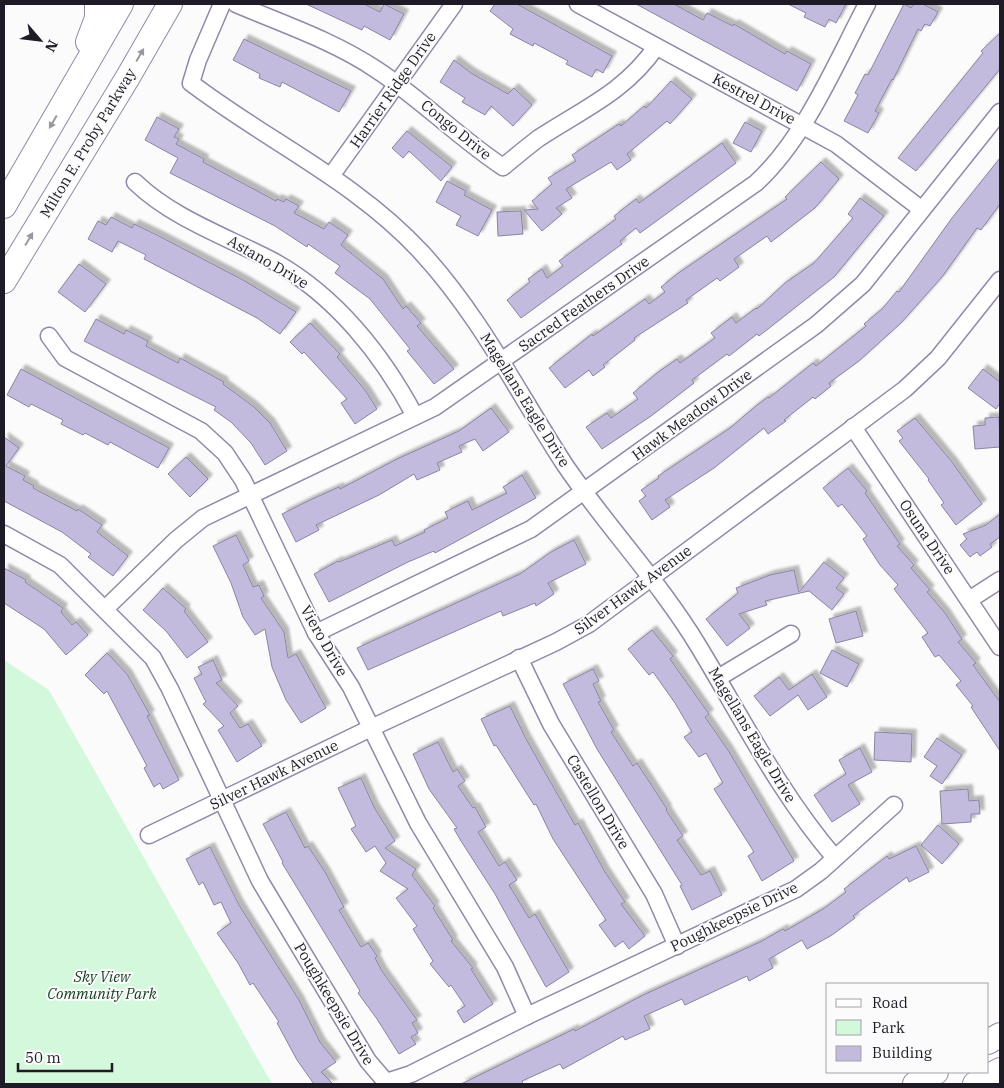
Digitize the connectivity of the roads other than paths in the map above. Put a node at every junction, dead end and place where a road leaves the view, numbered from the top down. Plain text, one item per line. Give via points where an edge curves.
1 (97, 4) edge
2 (121, 4) edge
3 (170, 4) edge
4 (222, 4) edge
5 (236, 4) edge
6 (454, 4) edge
7 (578, 4) edge
8 (867, 4) edge
9 (656, 47) junction
10 (397, 84) junction
11 (73, 88) junction
12 (1000, 112) edge
13 (802, 125) junction
14 (332, 176) junction
15 (135, 182) dead end
16 (4, 206) edge
17 (922, 209) junction
18 (1000, 280) edge
19 (4, 281) edge
20 (49, 336) dead end
21 (502, 362) junction
22 (415, 416) junction
23 (853, 428) junction
24 (584, 493) junction
25 (250, 494) junction
26 (4, 534) edge
27 (650, 578) junction
28 (1000, 580) edge
29 (969, 600) junction
30 (105, 609) junction
31 (316, 634) junction
32 (791, 634) dead end
33 (1000, 647) edge
34 (520, 658) junction
35 (718, 678) junction
36 (371, 728) junction
37 (221, 800) junction
38 (894, 806) dead end
39 (149, 836) dead end
40 (834, 858) junction
41 (676, 946) junction
42 (527, 1016) junction
43 (1000, 1035) edge
44 (989, 1041) edge
45 (1000, 1070) edge
46 (934, 1073) edge
47 (914, 1084) edge
48 (975, 1084) edge

1 - 11 highway via 98,18 92,34 73,67
2 - 11 highway
19 -> 3 highway, Milton E. Proby Parkway
4 - 14 street, Magellans Eagle Drive via 191,84
5 - 10 street, Congo Drive via 343,50
6 - 10 street, Harrier Ridge Drive
7 - 9 street, Kestrel Drive
8 - 13 street, Sacred Feathers Drive
9 - 10 street, Congo Drive via 640,70 619,88 538,140 503,167
9 - 13 street, Kestrel Drive
10 - 14 street, Harrier Ridge Drive
11 -> 16 highway
12 - 17 street, Hawk Meadow Drive
13 - 17 street, Kestrel Drive via 836,144
13 - 21 street, Sacred Feathers Drive via 776,164 756,183
14 - 21 street, Magellans Eagle Drive via 391,221 422,252 456,292
15 - 22 street, Astano Drive via 153,199 273,262 316,290 377,355
17 - 24 street, Hawk Meadow Drive via 863,284 834,311
18 - 23 street, Silver Hawk Avenue via 938,358 905,389
20 - 25 street, Viero Drive via 65,358 214,442 235,467
21 - 22 street, Sacred Feathers Drive via 457,393
21 - 24 street, Magellans Eagle Drive
22 - 25 street, Sacred Feathers Drive
23 - 27 street, Silver Hawk Avenue
23 - 29 street, Osuna Drive
24 - 27 street, Magellans Eagle Drive
24 - 31 street, Hawk Meadow Drive via 507,543
25 - 30 street, Sacred Feathers Drive via 192,526
25 - 31 street, Viero Drive
26 - 30 street, Poughkeepsie Drive via 60,565
27 - 34 street, Silver Hawk Avenue via 574,634
27 - 35 street, Magellans Eagle Drive
28 - 29 street
29 - 33 street, Osuna Drive
30 - 37 street, Poughkeepsie Drive via 160,669
31 - 36 street, Viero Drive via 351,687
32 - 35 street
34 - 36 street, Silver Hawk Avenue
34 - 41 street, Castellon Drive via 551,724 654,894
35 - 40 street, Magellans Eagle Drive via 803,821
36 - 37 street, Silver Hawk Avenue
36 - 42 street, Viero Drive via 418,823 505,967
37 - 39 street, Silver Hawk Avenue
37 - 42 street, Poughkeepsie Drive via 260,881 368,1062 386,1082 411,1074
38 - 40 street, Poughkeepsie Drive
40 - 41 street, Poughkeepsie Drive via 796,889
41 - 42 street, Poughkeepsie Drive
43 - 44 highway
45 - 48 highway
46 - 47 highway

